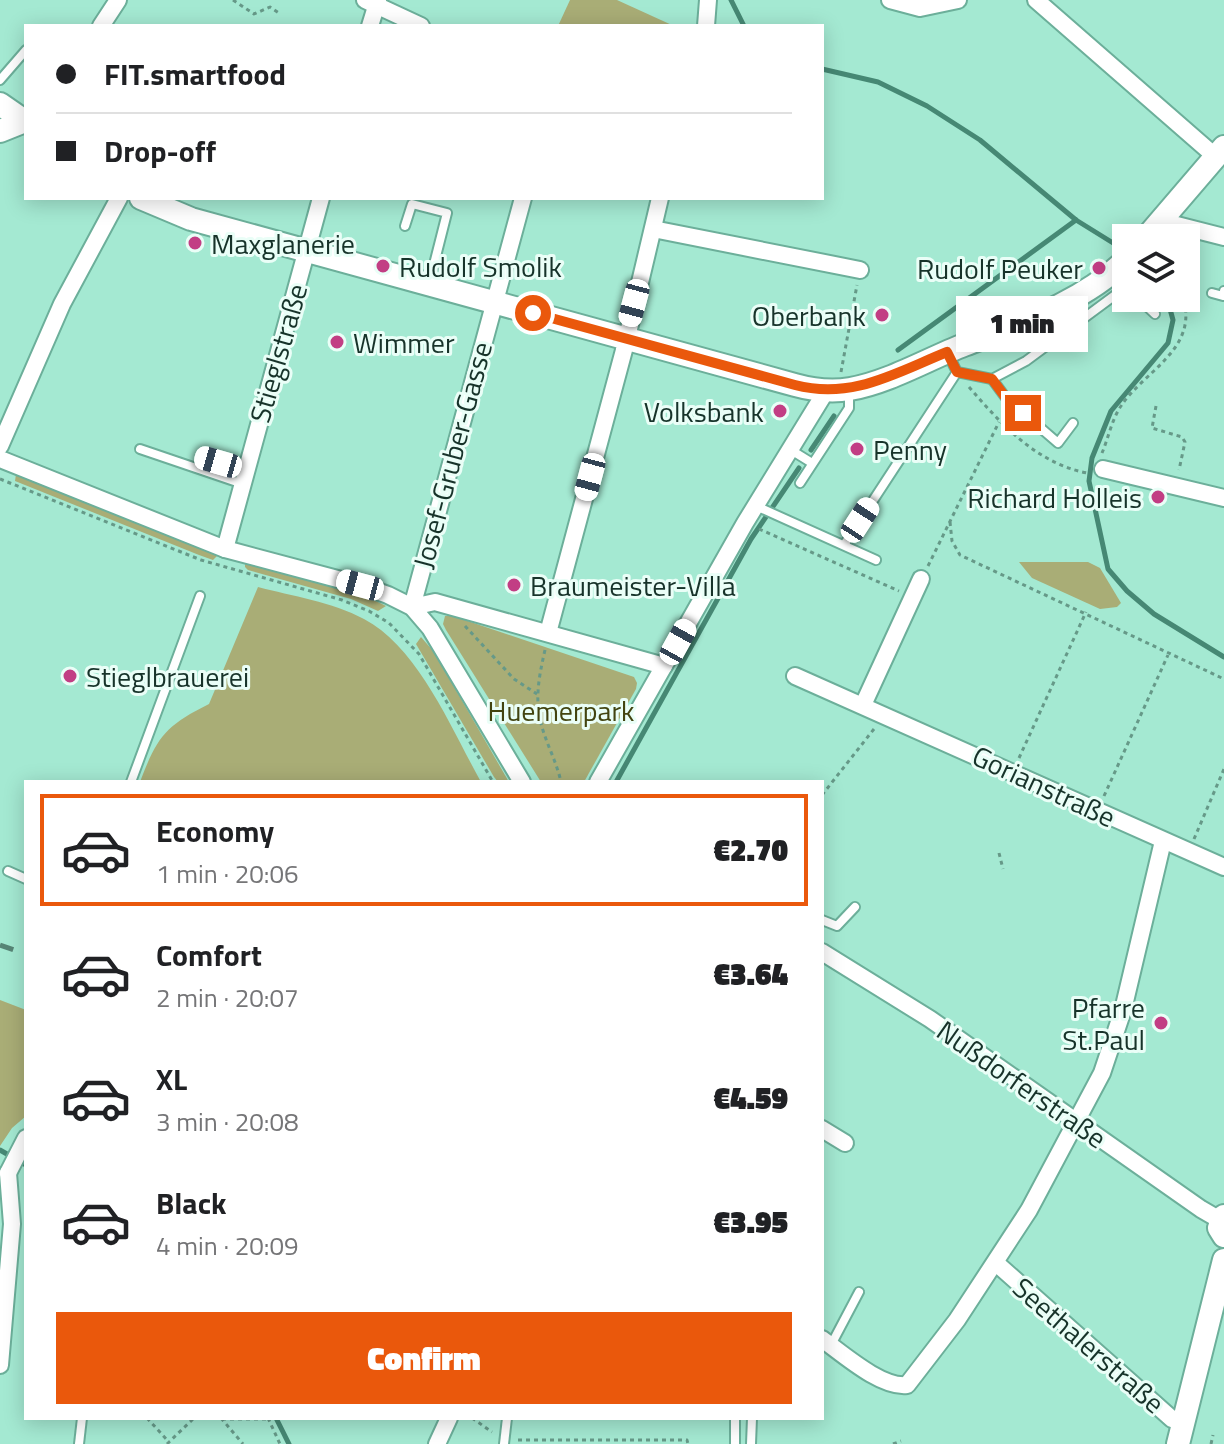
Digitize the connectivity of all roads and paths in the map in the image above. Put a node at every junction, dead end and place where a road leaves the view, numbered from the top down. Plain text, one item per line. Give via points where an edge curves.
1 (118, 0) edge
2 (233, 0) edge
3 (708, 0) edge
4 (890, 0) edge
5 (958, 0) edge
6 (1036, 0) edge
7 (373, 2) edge
8 (279, 13) dead end
9 (102, 24) edge
10 (370, 24) edge
11 (417, 24) edge
12 (706, 24) edge
13 (24, 52) edge
14 (0, 80) edge
15 (0, 104) edge
16 (24, 120) edge
17 (24, 122) edge
18 (0, 131) edge
19 (1220, 152) edge
20 (118, 200) edge
21 (148, 200) edge
22 (320, 200) edge
23 (522, 200) edge
24 (660, 200) edge
25 (1161, 221) junction
26 (1158, 224) edge
27 (405, 226) dead end
28 (653, 229) junction
29 (1224, 237) edge
30 (307, 251) junction
31 (860, 270) joint
32 (1112, 270) edge
33 (429, 285) junction
34 (1224, 291) edge
35 (1212, 293) dead end
36 (1112, 297) edge
37 (493, 302) junction
38 (1187, 312) edge
39 (626, 339) junction
40 (952, 362) junction
41 (992, 379) junction
42 (839, 386) junction
43 (1156, 406) dead end
44 (999, 422) junction
45 (1073, 423) dead end
46 (0, 446) edge
47 (140, 449) dead end
48 (791, 450) junction
49 (201, 457) dead end
50 (0, 459) edge
51 (812, 463) junction
52 (1103, 469) joint
53 (1082, 472) dead end
54 (245, 477) junction
55 (1177, 477) dead end
56 (0, 479) edge
57 (800, 483) dead end
58 (1224, 498) edge
59 (765, 510) junction
60 (950, 522) junction
61 (761, 530) dead end
62 (844, 545) junction
63 (225, 549) junction
64 (876, 560) dead end
65 (921, 579) joint
66 (200, 596) dead end
67 (913, 597) junction
68 (412, 607) junction
69 (387, 609) dead end
70 (1086, 612) junction
71 (382, 618) junction
72 (464, 625) dead end
73 (547, 640) junction
74 (1168, 655) junction
75 (664, 666) junction
76 (795, 676) dead end
77 (1224, 679) edge
78 (537, 694) junction
79 (863, 705) junction
80 (886, 715) junction
81 (1224, 769) edge
82 (1013, 772) junction
83 (132, 780) edge
84 (492, 780) edge
85 (521, 780) edge
86 (560, 780) edge
87 (599, 780) edge
88 (824, 792) edge
89 (1098, 810) junction
90 (1163, 841) junction
91 (1188, 851) junction
92 (999, 853) dead end
93 (1224, 867) edge
94 (1003, 869) dead end
95 (8, 871) dead end
96 (24, 878) edge
97 (855, 907) dead end
98 (824, 921) edge
99 (824, 953) edge
100 (1078, 1123) junction
101 (824, 1130) edge
102 (24, 1142) edge
103 (845, 1143) dead end
104 (6, 1169) edge
105 (1223, 1224) edge
106 (1224, 1260) edge
107 (996, 1263) junction
108 (859, 1292) dead end
109 (1220, 1292) edge
110 (826, 1342) edge
111 (0, 1365) edge
112 (82, 1420) edge
113 (149, 1420) edge
114 (192, 1420) edge
115 (224, 1420) edge
116 (268, 1420) edge
117 (448, 1420) edge
118 (475, 1420) edge
119 (507, 1420) edge
120 (735, 1420) edge
121 (752, 1420) edge
122 (1181, 1434) edge
123 (1213, 1435) dead end
124 (901, 1441) dead end
125 (504, 1442) edge
126 (168, 1443) edge
127 (735, 1443) edge
128 (751, 1443) edge
129 (79, 1444) edge
130 (243, 1444) edge
131 (280, 1444) edge
132 (437, 1444) edge
133 (688, 1444) edge
134 (893, 1444) edge
135 (1211, 1444) edge

1 - 9 street
2 - 8 path via 254,14 270,7
3 - 12 street
4 - 5 street via 920,8
6 - 19 street
7 - 10 street
7 - 11 street
13 - 14 lane
15 - 16 street
17 - 18 street
19 - 25 street
20 - 46 street via 62,304
21 - 30 street
22 - 30 street, Stieglstraße
23 - 37 street, Josef-Gruber-Gasse
24 - 28 street
25 - 26 street
25 - 29 street
27 - 33 lane via 412,204 447,213
28 - 31 street
28 - 39 street
30 - 33 street
30 - 54 street, Stieglstraße
31 - 42 path
32 - 40 street via 1067,301
33 - 37 street
34 - 35 lane via 1223,296
36 - 41 lane via 1026,361
37 - 39 street
37 - 68 street, Josef-Gruber-Gasse
38 - 52 path via 1176,348 1120,407 1101,455
39 - 42 street via 795,385
39 - 73 street
40 - 41 lane
40 - 42 street
40 - 44 path
40 - 62 lane
41 - 45 lane via 1058,443
42 - 48 street
42 - 51 lane via 849,408
43 - 55 path via 1152,428 1185,442
44 - 53 path via 1036,451
44 - 60 path
47 - 54 lane
48 - 51 lane
48 - 59 street
49 - 54 lane
50 - 63 street
51 - 57 lane
52 - 58 street
54 - 63 street, Stieglstraße
56 - 71 path via 201,560 342,600
59 - 62 lane
59 - 75 street
60 - 65 path
60 - 70 path via 960,555
61 - 67 path
62 - 64 lane
63 - 68 street via 360,585
65 - 67 street
66 - 83 lane
67 - 79 street
68 - 73 street via 435,602
68 - 85 street via 430,628
69 - 71 path
70 - 74 path
70 - 82 path
71 - 84 path via 419,654
72 - 78 path via 514,679
73 - 75 street
73 - 78 path
74 - 77 path
74 - 89 path
75 - 87 street
76 - 79 street, Gorianstraße
78 - 86 path via 541,725
79 - 80 street, Gorianstraße
80 - 82 street, Gorianstraße
80 - 88 path
81 - 91 path
82 - 89 street, Gorianstraße
89 - 90 street, Gorianstraße
90 - 91 street, Gorianstraße
90 - 100 street via 1123,1010
91 - 93 street, Gorianstraße
92 - 94 path
95 - 96 lane
97 - 98 lane via 837,926
99 - 100 street, Nußdorferstraße via 930,1019
100 - 105 street, Nußdorferstraße via 1146,1176
100 - 107 street
101 - 103 street
102 - 104 street
104 - 111 street via 12,1224
106 - 109 street
107 - 110 street via 907,1385 884,1382
107 - 122 street, Seethalerstraße via 1172,1419
108 - 110 lane
109 - 122 street
112 - 129 lane
113 - 126 path
114 - 126 path
115 - 130 path
116 - 131 path
117 - 132 street
118 - 125 path
119 - 125 lane
120 - 127 lane
121 - 128 lane
123 - 135 path
124 - 134 path
125 - 133 path
127 - 128 lane

